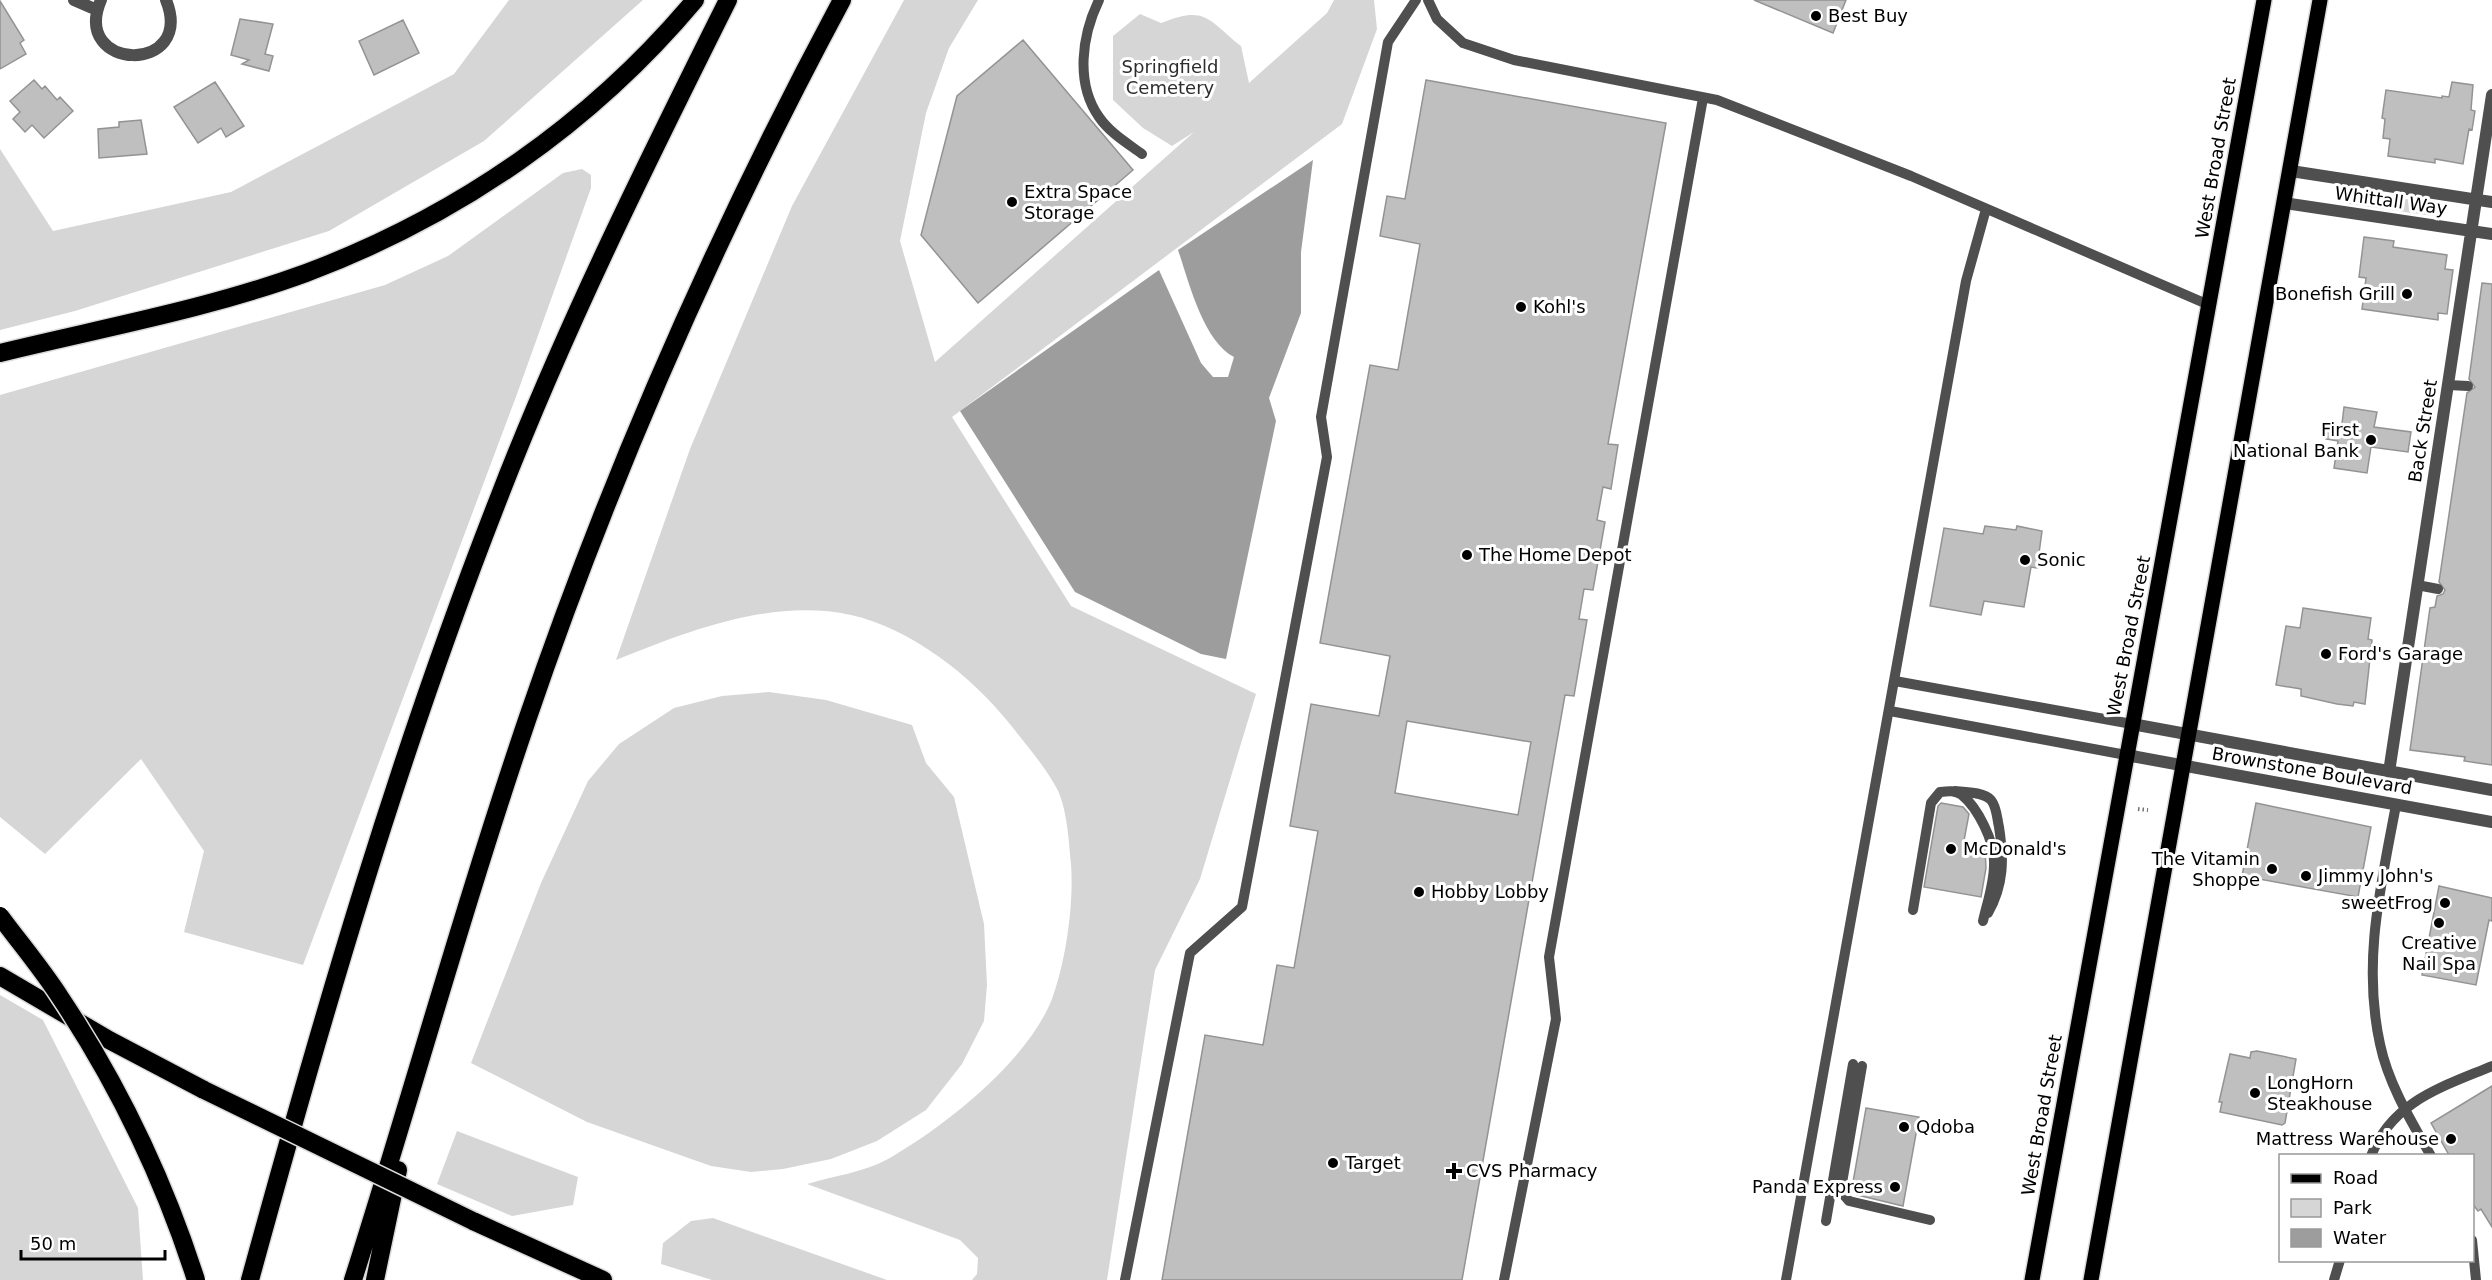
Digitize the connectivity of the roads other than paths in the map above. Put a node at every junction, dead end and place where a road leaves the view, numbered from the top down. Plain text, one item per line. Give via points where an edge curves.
1 (74, 0) edge
2 (166, 0) edge
3 (694, 0) edge
4 (728, 0) edge
5 (842, 0) edge
6 (1099, 0) edge
7 (1416, 0) edge
8 (1428, 0) edge
9 (2264, 0) edge
10 (2320, 0) edge
11 (99, 5) edge
12 (2492, 95) edge
13 (1703, 98) junction
14 (1142, 154) dead end
15 (2290, 171) junction
16 (2476, 200) junction
17 (2492, 202) edge
18 (2284, 203) junction
19 (1986, 209) junction
20 (2471, 231) junction
21 (2492, 234) edge
22 (2210, 305) junction
23 (0, 353) edge
24 (2448, 385) junction
25 (2468, 386) dead end
26 (2417, 585) junction
27 (2438, 589) dead end
28 (1895, 681) junction
29 (1890, 711) junction
30 (2132, 724) junction
31 (2189, 734) junction
32 (2126, 755) junction
33 (2183, 766) junction
34 (2389, 772) junction
35 (1951, 790) junction
36 (2492, 790) edge
37 (2396, 805) junction
38 (2492, 822) edge
39 (1913, 910) dead end
40 (0, 916) edge
41 (0, 976) edge
42 (421, 1061) junction
43 (2492, 1066) edge
44 (2404, 1108) junction
45 (2371, 1154) edge
46 (2430, 1154) edge
47 (1930, 1220) dead end
48 (1826, 1221) dead end
49 (2474, 1250) edge
50 (2339, 1262) edge
51 (196, 1280) edge
52 (249, 1280) edge
53 (353, 1280) edge
54 (375, 1280) edge
55 (603, 1280) edge
56 (1125, 1280) edge
57 (1504, 1280) edge
58 (1786, 1280) edge
59 (2032, 1280) edge
60 (2091, 1280) edge
61 (2334, 1280) edge
62 (2476, 1280) edge

1 - 11 street
2 - 11 street via 172,23 168,36 161,46 139,57 115,52 106,44 99,34
3 - 23 highway via 614,84 548,142 480,189 426,219 364,250 249,291
4 - 52 highway via 607,245 498,499 441,653 350,924
5 - 42 highway via 739,199 680,326 618,476 517,751
6 - 14 lane via 1083,46 1089,96 1099,117
7 - 56 lane via 1388,42 1321,417 1327,457 1242,907 1190,953
8 - 13 lane via 1437,19 1463,43 1514,60
9 - 22 main road, West Broad Street
10 - 15 main road
12 - 16 street, Back Street
13 - 19 lane via 1807,134
13 - 57 lane via 1550,957 1556,1019
15 - 16 street, Whittall Way
15 - 18 main road
16 - 17 street, Whittall Way
16 - 20 street, Back Street
18 - 20 street, Whittall Way
18 - 31 main road
19 - 22 lane
19 - 28 lane via 1966,281
20 - 21 street, Whittall Way
20 - 24 street, Back Street
22 - 30 main road, West Broad Street
24 - 25 lane
24 - 26 street, Back Street
26 - 27 lane
26 - 34 street, Back Street
28 - 29 lane
28 - 30 lane
29 - 32 lane
29 - 58 lane
30 - 31 street, Brownstone Boulevard
30 - 32 main road, West Broad Street
31 - 33 main road
31 - 34 street, Brownstone Boulevard
32 - 33 street, Brownstone Boulevard
32 - 59 main road, West Broad Street
33 - 37 street, Brownstone Boulevard
33 - 60 main road
34 - 36 street, Brownstone Boulevard
35 - 35 lane via 1962,795 1975,812 1987,832 1995,861 1983,921 2002,879 2004,856 1996,811 1991,800 1982,795
35 - 39 lane via 1940,792 1931,803
37 - 38 street, Brownstone Boulevard
37 - 44 lane via 2372,935 2372,957 2380,1046
40 - 51 highway, bridge via 60,995 103,1065 149,1155
41 - 55 highway, bridge via 108,1040 204,1090
42 - 53 highway
42 - 54 highway
43 - 44 lane
44 - 45 lane via 2390,1120
44 - 46 lane
47 - 48 lane via 1849,1201 1843,1194 1857,1065
49 - 62 lane
50 - 61 lane

